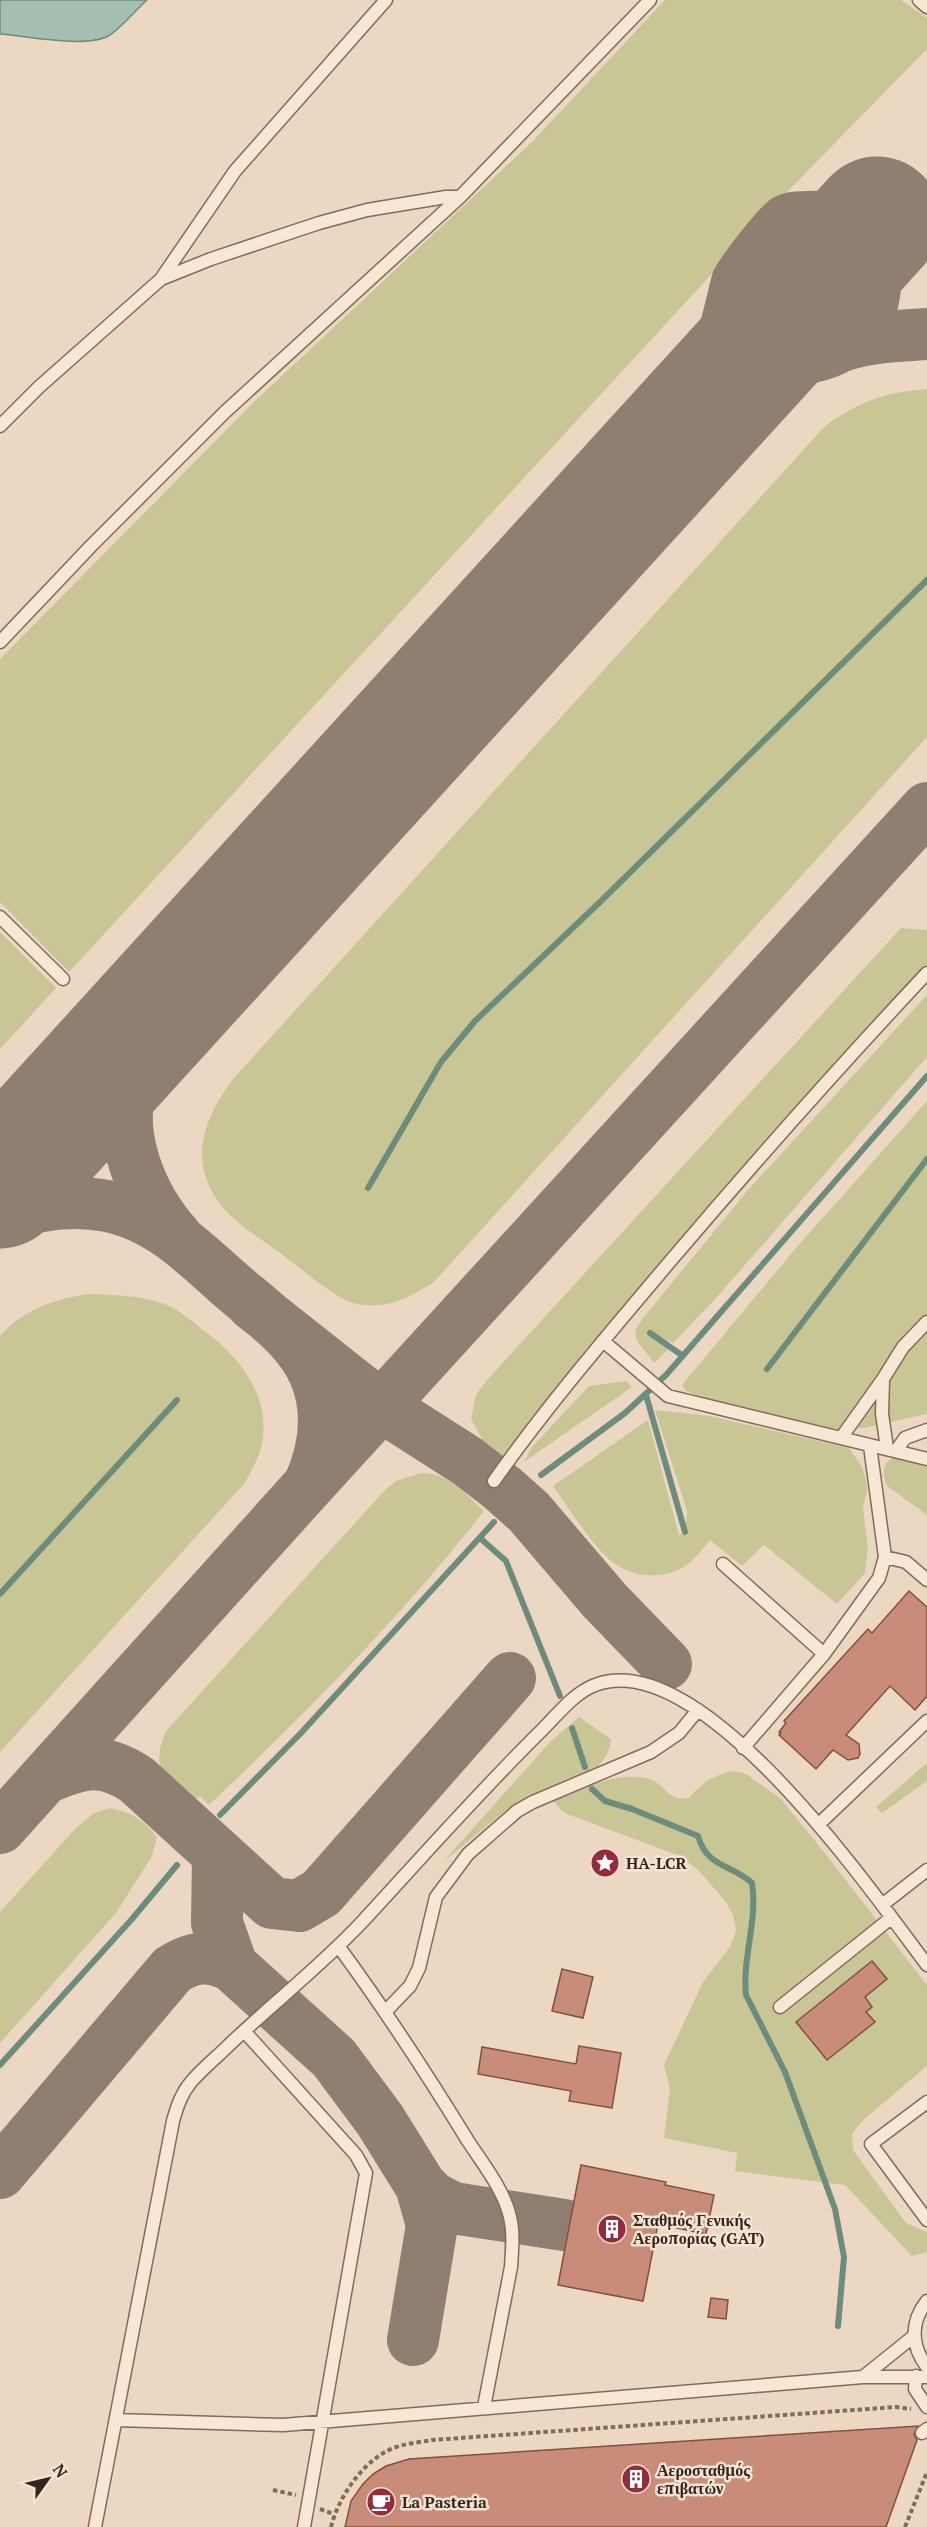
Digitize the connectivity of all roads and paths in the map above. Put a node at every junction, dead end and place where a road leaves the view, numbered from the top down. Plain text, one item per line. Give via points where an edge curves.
1 (386, 0) edge
2 (650, 0) edge
3 (918, 0) edge
4 (927, 7) edge
5 (460, 197) junction
6 (162, 279) junction
7 (0, 426) edge
8 (0, 642) edge
9 (0, 917) edge
10 (927, 973) edge
11 (63, 979) dead end
12 (927, 1322) edge
13 (603, 1341) junction
14 (883, 1379) junction
15 (927, 1430) edge
16 (841, 1438) junction
17 (870, 1446) junction
18 (892, 1450) junction
19 (927, 1459) edge
20 (494, 1481) dead end
21 (885, 1557) junction
22 (723, 1564) dead end
23 (927, 1580) edge
24 (824, 1654) junction
25 (698, 1710) junction
26 (927, 1721) edge
27 (743, 1748) junction
28 (819, 1824) junction
29 (927, 1870) edge
30 (882, 1905) junction
31 (891, 1918) junction
32 (339, 1947) junction
33 (927, 1965) edge
34 (780, 2007) dead end
35 (386, 2011) junction
36 (244, 2031) junction
37 (927, 2102) edge
38 (927, 2220) edge
39 (927, 2301) edge
40 (914, 2336) junction
41 (927, 2367) edge
42 (863, 2377) junction
43 (921, 2377) edge
44 (484, 2407) junction
45 (922, 2409) edge
46 (116, 2420) junction
47 (323, 2421) junction
48 (927, 2472) edge
49 (95, 2527) edge
50 (304, 2527) edge
51 (331, 2527) edge
52 (905, 2527) edge

1 - 6 lane via 235,171
2 - 5 lane
3 - 4 lane
5 - 6 lane via 416,201 328,220
5 - 8 lane via 225,412
6 - 7 lane
9 - 11 lane
10 - 13 lane via 771,1144
12 - 14 lane via 903,1347
13 - 16 lane via 668,1396
13 - 20 lane
14 - 16 lane
14 - 18 lane via 882,1414
15 - 18 lane via 905,1438
16 - 17 lane
17 - 18 lane
17 - 21 lane
18 - 19 lane
21 - 23 lane via 906,1562
21 - 24 lane via 879,1578
22 - 24 lane
24 - 27 lane
25 - 27 lane
25 - 32 lane via 672,1693 639,1681 615,1680 595,1684 582,1692 522,1750
25 - 35 lane via 679,1733 651,1752 533,1802 468,1854 436,1897 419,1968 410,1986
26 - 28 lane
27 - 28 lane
28 - 30 lane
29 - 30 lane
30 - 31 lane
31 - 33 lane
31 - 34 lane
32 - 35 lane
32 - 36 lane
35 - 44 lane via 495,2184 510,2217 511,2267
36 - 46 lane via 191,2081 177,2106
36 - 47 lane via 356,2155 366,2173
37 - 38 lane via 871,2144
39 - 40 lane via 917,2316
40 - 41 lane
40 - 42 lane
42 - 43 lane
42 - 44 lane
43 - 45 lane via 915,2389
44 - 47 lane
45 - 51 path via 896,2407 432,2440 398,2446 383,2454 353,2483 340,2501
46 - 47 lane via 283,2425
46 - 49 lane
47 - 50 lane
48 - 52 path

